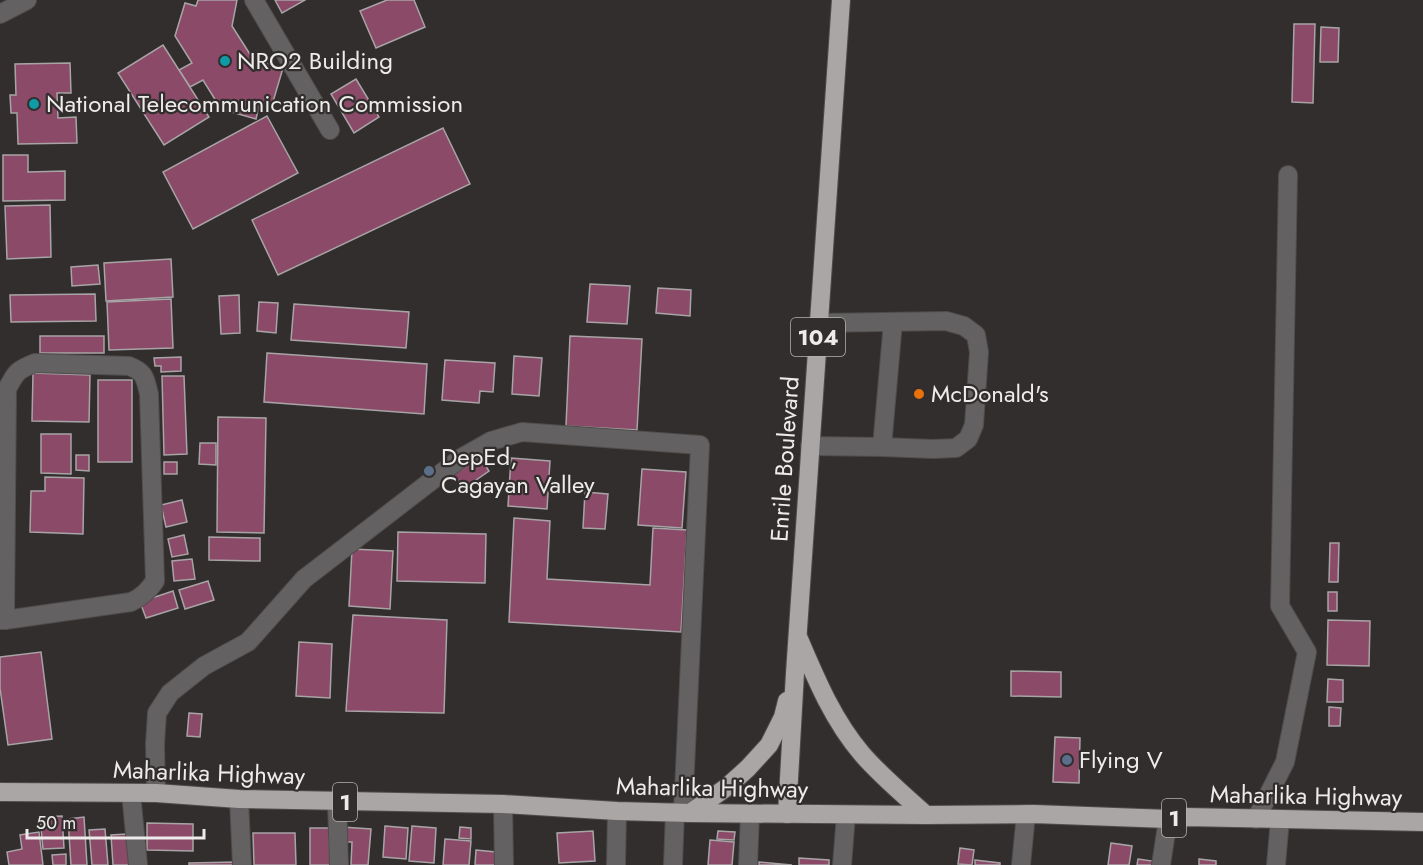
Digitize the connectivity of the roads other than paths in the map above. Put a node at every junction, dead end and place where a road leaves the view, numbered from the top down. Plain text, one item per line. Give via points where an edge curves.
1 (27, 0) edge
2 (254, 0) edge
3 (841, 0) edge
4 (0, 14) edge
5 (330, 130) dead end
6 (1288, 175) dead end
7 (893, 322) junction
8 (819, 323) junction
9 (810, 446) junction
10 (882, 447) junction
11 (3, 620) edge
12 (797, 636) junction
13 (795, 673) junction
14 (0, 792) edge
15 (131, 793) junction
16 (156, 793) junction
17 (239, 799) junction
18 (336, 802) junction
19 (502, 804) junction
20 (617, 811) junction
21 (683, 813) junction
22 (750, 813) junction
23 (787, 814) junction
24 (1026, 814) junction
25 (846, 815) junction
26 (926, 815) junction
27 (1168, 819) junction
28 (1256, 819) junction
29 (1280, 819) junction
30 (1423, 822) edge
31 (138, 865) edge
32 (242, 865) edge
33 (339, 865) edge
34 (504, 865) edge
35 (616, 865) edge
36 (673, 865) edge
37 (748, 865) edge
38 (842, 865) edge
39 (1021, 865) edge
40 (1161, 865) edge
41 (1276, 865) edge

1 - 4 street
2 - 5 street
3 - 8 highway, Enrile Boulevard / 104
6 - 28 street via 1280,606 1307,652 1285,762
7 - 8 street
7 - 10 street
7 - 10 street via 946,321 964,326 976,335 979,352 974,424 968,439 956,448
8 - 9 highway, Enrile Boulevard / 104
9 - 10 street
9 - 12 highway, Enrile Boulevard / 104
11 - 11 street via 7,389 15,374 35,363 129,366 140,370 149,394 155,581 131,602
12 - 13 highway, Enrile Boulevard / 104
12 - 26 highway via 826,701 860,752
13 - 21 highway via 783,717 769,745 741,775
13 - 23 highway, Enrile Boulevard / 104
14 - 15 highway, Maharlika Highway / 1
15 - 16 highway, Maharlika Highway / 1
15 - 31 street
16 - 17 highway, Maharlika Highway / 1
16 - 21 street via 158,713 170,693 204,666 248,642 304,579 461,458 491,441 522,432 700,445
17 - 18 highway, Maharlika Highway / 1
17 - 32 street
18 - 19 highway, Maharlika Highway / 1
18 - 33 street
19 - 20 highway, Maharlika Highway / 1
19 - 34 street
20 - 21 highway, Maharlika Highway / 1
20 - 35 street
21 - 22 highway, Maharlika Highway / 1
21 - 36 street
22 - 23 highway, Maharlika Highway / 1
22 - 37 street
23 - 25 highway, Maharlika Highway / 1
24 - 26 highway, Maharlika Highway / 1
24 - 27 highway, Maharlika Highway / 1
24 - 39 street
25 - 26 highway, Maharlika Highway / 1
25 - 38 street
27 - 28 highway, Maharlika Highway / 1
27 - 40 street
28 - 29 highway, Maharlika Highway / 1
29 - 30 highway, Maharlika Highway / 1
29 - 41 street

